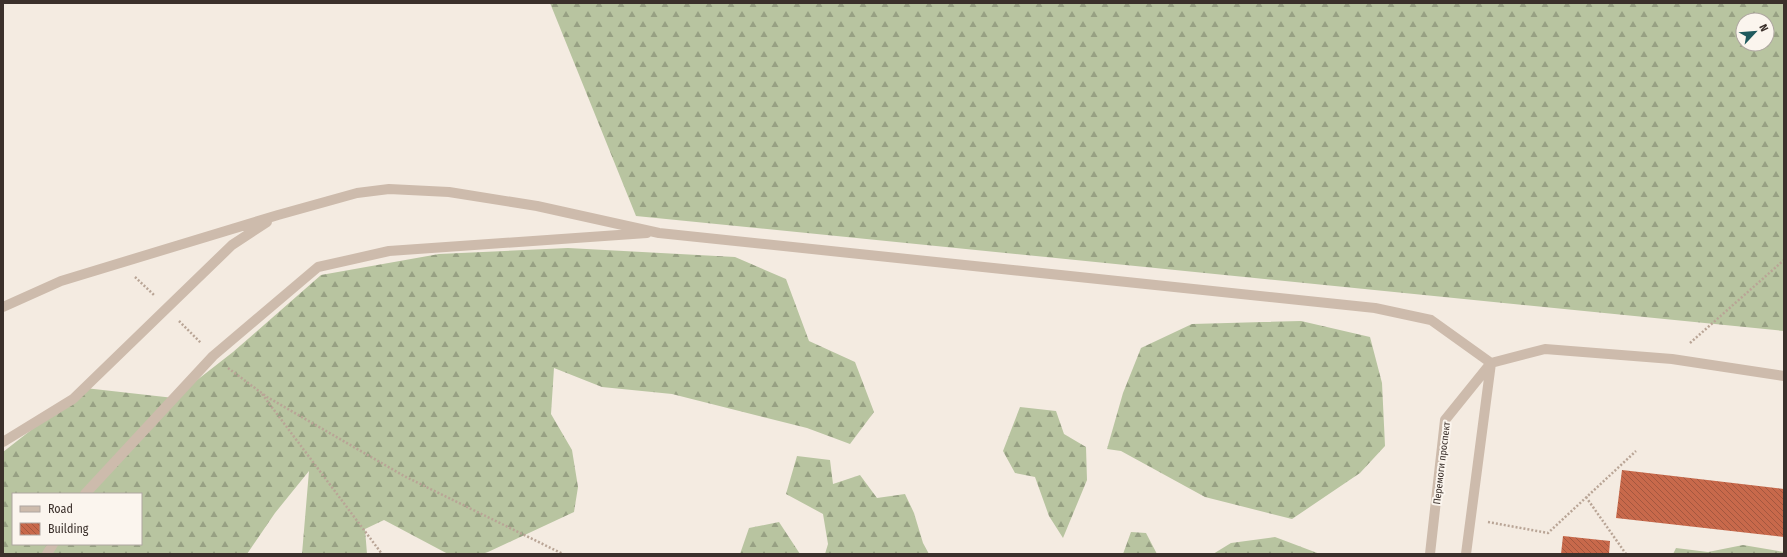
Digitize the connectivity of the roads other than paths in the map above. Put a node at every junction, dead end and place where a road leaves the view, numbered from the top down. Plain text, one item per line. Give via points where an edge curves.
1 (278, 215) junction
2 (659, 232) junction
3 (3, 307) edge
4 (1491, 363) junction
5 (1784, 376) edge
6 (3, 442) edge
7 (86, 493) edge
8 (52, 545) edge
9 (48, 554) edge
10 (1430, 554) edge
11 (1466, 554) edge

1 - 2 street via 357,193 389,189 449,192 537,206
1 - 3 street via 61,281
1 - 6 street via 232,245 73,399
2 - 4 street via 1375,308 1431,320
2 - 7 street via 389,252 318,267 213,356
4 - 5 street via 1544,349 1672,359
4 - 10 street, Перемоги проспект via 1445,420
4 - 11 street
8 - 9 street

